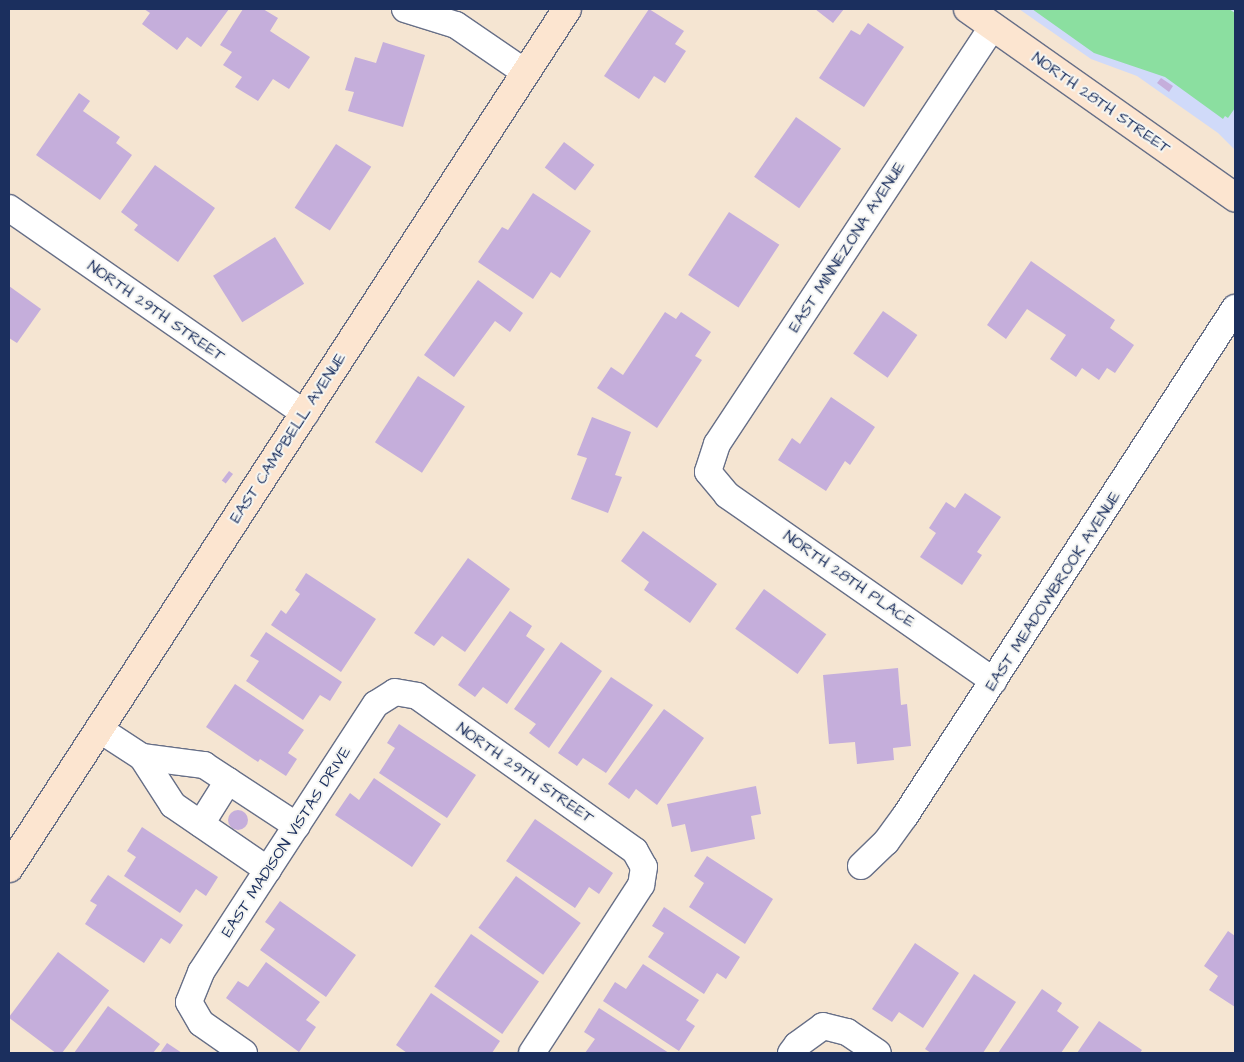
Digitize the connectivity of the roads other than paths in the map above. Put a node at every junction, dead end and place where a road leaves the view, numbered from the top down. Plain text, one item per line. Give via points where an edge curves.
1 (405, 9) edge
2 (567, 9) edge
3 (968, 9) edge
4 (993, 26) junction
5 (526, 73) junction
6 (1235, 197) edge
7 (9, 208) edge
8 (1235, 308) edge
9 (305, 414) junction
10 (708, 472) joint
11 (994, 681) junction
12 (395, 692) joint
13 (99, 729) junction
14 (142, 757) junction
15 (228, 781) junction
16 (201, 824) junction
17 (297, 826) junction
18 (862, 866) dead end
19 (9, 868) edge
20 (268, 870) junction
21 (244, 1053) edge
22 (532, 1053) edge
23 (792, 1053) edge
24 (878, 1053) edge

1 - 5 street via 456,25
2 - 5 street, EAST CAMPBELL AVENUE
3 - 4 street, NORTH 28TH STREET
4 - 6 street, NORTH 28TH STREET
4 - 10 street, EAST MINNEZONA AVENUE via 717,444
5 - 9 street, EAST CAMPBELL AVENUE
7 - 9 street, NORTH 29TH STREET
8 - 11 street, EAST MEADOWBROOK AVENUE
9 - 13 street, EAST CAMPBELL AVENUE
10 - 11 street, NORTH 28TH PLACE via 727,494
11 - 18 street, EAST MEADOWBROOK AVENUE via 886,842
12 - 17 street, EAST MADISON VISTAS DRIVE via 376,704
12 - 22 street, NORTH 29TH STREET via 417,696 635,851 644,867 641,884
13 - 14 street
13 - 19 street, EAST CAMPBELL AVENUE
14 - 15 street via 204,765
14 - 16 street via 173,805
15 - 16 street
15 - 17 street
16 - 20 street
17 - 20 street, EAST MADISON VISTAS DRIVE
20 - 21 street, EAST MADISON VISTAS DRIVE via 201,972 189,1002 201,1023
23 - 24 street via 797,1045 823,1026 847,1032

